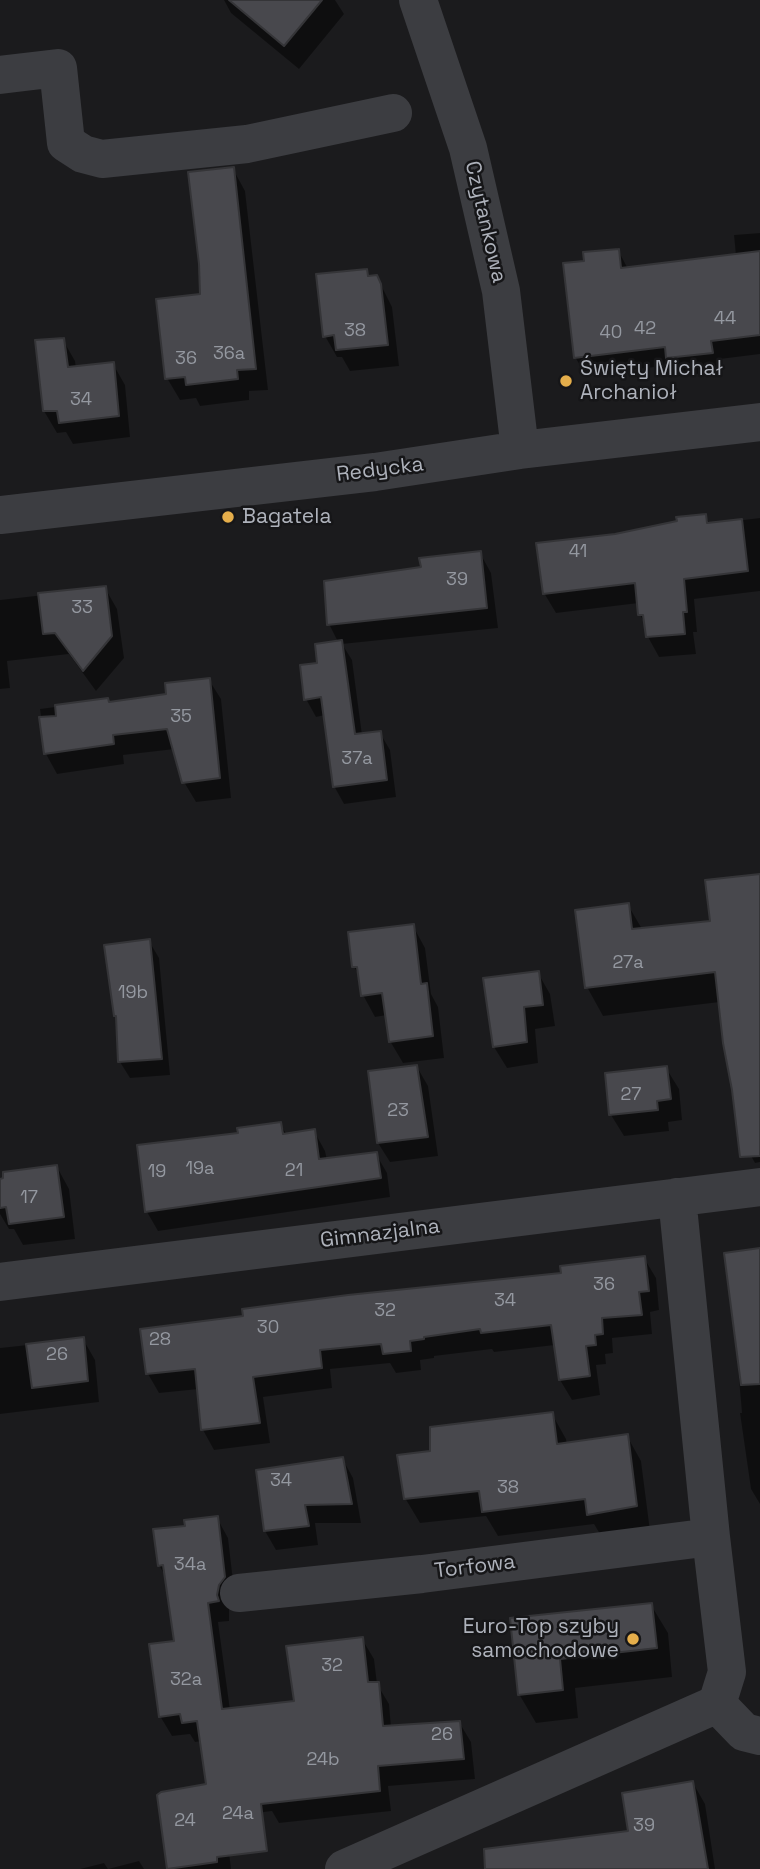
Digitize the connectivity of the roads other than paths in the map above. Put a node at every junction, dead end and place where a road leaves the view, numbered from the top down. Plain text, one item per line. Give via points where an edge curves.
1 (427, 2) edge
2 (0, 75) edge
3 (393, 113) dead end
4 (760, 422) edge
5 (520, 450) junction
6 (0, 516) edge
7 (760, 1187) edge
8 (677, 1197) junction
9 (0, 1282) edge
10 (711, 1536) junction
11 (239, 1593) dead end
12 (718, 1704) junction
13 (760, 1736) edge
14 (344, 1869) edge

1 - 5 street, Czytankowa via 468,148 501,291
2 - 3 street via 58,68 66,143 102,159 247,144
4 - 5 street, Redycka
5 - 6 street, Redycka via 375,472
7 - 8 street, Gimnazjalna
8 - 9 street, Gimnazjalna
8 - 10 street
10 - 11 street, Torfowa
10 - 12 street via 727,1672
12 - 13 street via 744,1732
12 - 14 street

